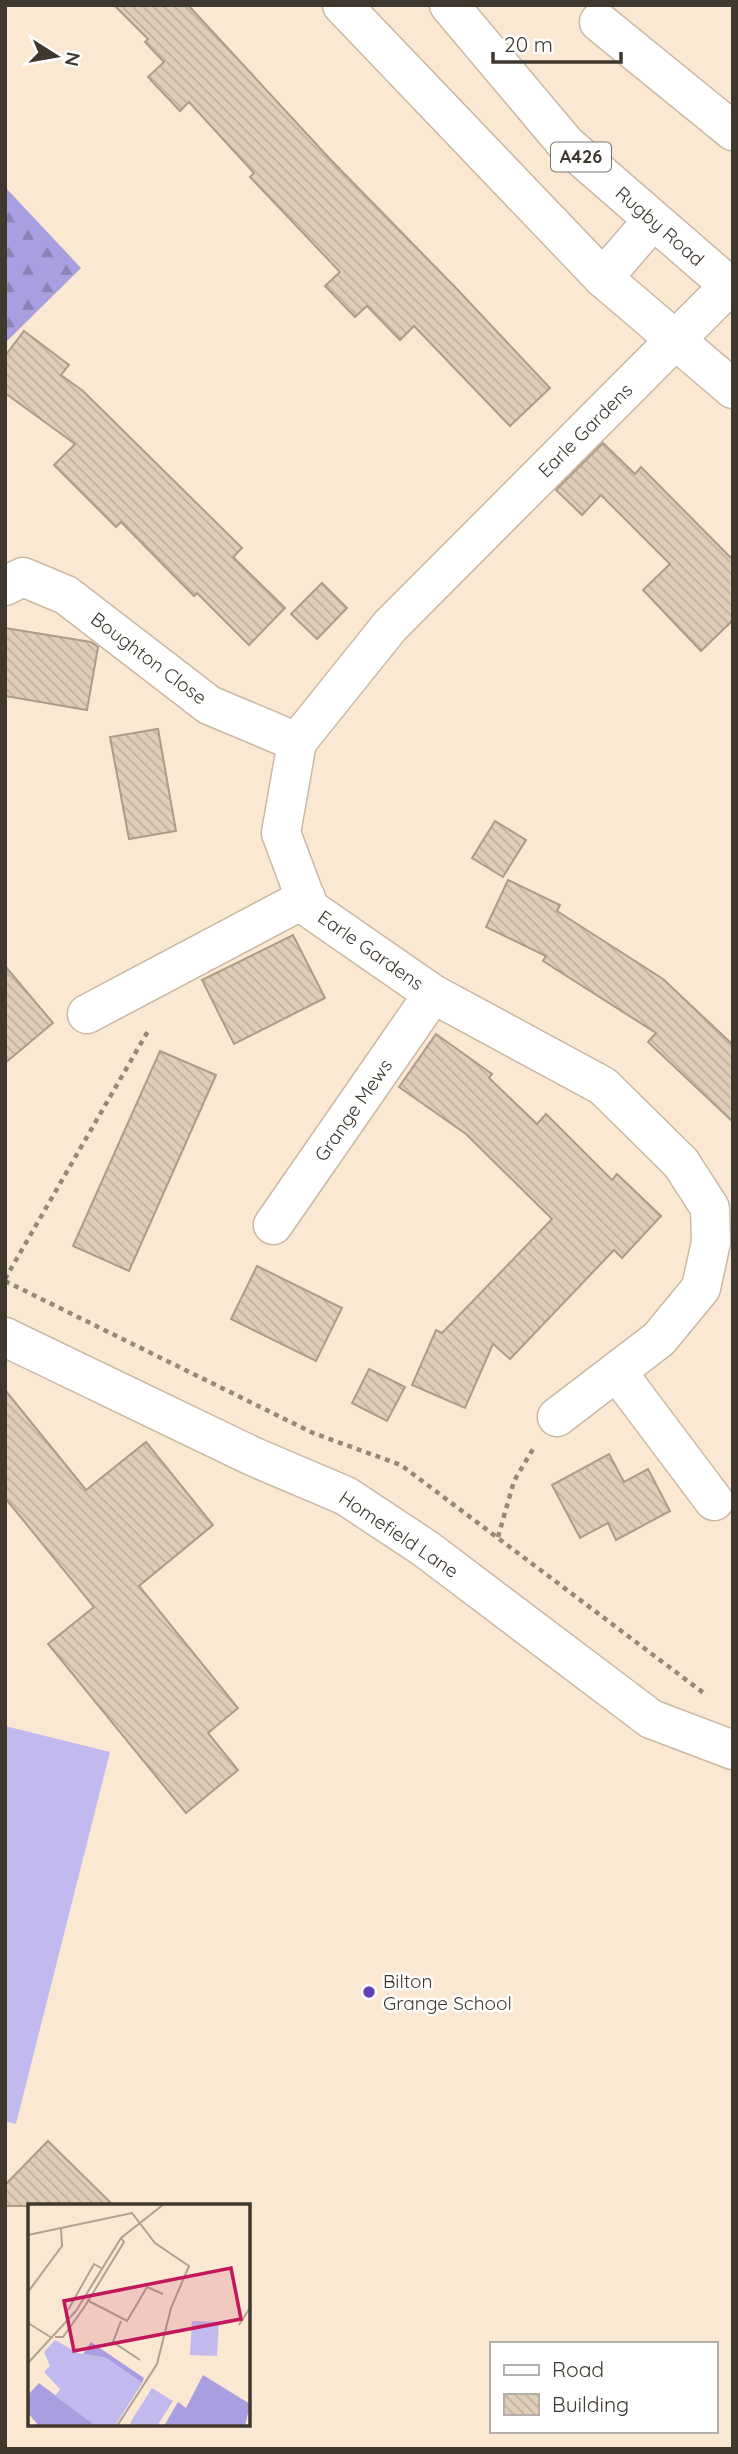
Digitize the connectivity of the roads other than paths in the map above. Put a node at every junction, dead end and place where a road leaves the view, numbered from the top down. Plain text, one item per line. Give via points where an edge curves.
1 (342, 5) edge
2 (449, 5) edge
3 (599, 22) dead end
4 (733, 131) edge
5 (653, 220) junction
6 (603, 278) junction
7 (731, 287) edge
8 (675, 340) junction
9 (733, 390) edge
10 (5, 586) edge
11 (297, 742) junction
12 (306, 898) junction
13 (433, 994) junction
14 (87, 1014) dead end
15 (273, 1225) dead end
16 (722, 1246) edge
17 (5, 1337) edge
18 (617, 1372) junction
19 (557, 1418) road end
20 (714, 1501) dead end
21 (733, 1750) edge

1 - 6 street
2 - 5 street, Rugby Road / A426 via 566,144
3 - 4 street
5 - 6 street
5 - 7 street, Rugby Road / A426
6 - 8 street
7 - 8 street, Earle Gardens
8 - 9 street
8 - 11 street, Earle Gardens via 390,626
10 - 11 street, Boughton Close via 23,577 66,595 209,705
11 - 12 street, Earle Gardens via 281,833
12 - 13 street, Earle Gardens via 309,908
12 - 14 street
13 - 15 street, Grange Mews
13 - 16 street, Earle Gardens via 603,1086 681,1163 710,1208
16 - 18 street, Earle Gardens via 701,1288 659,1339
17 - 21 street, Homefield Lane via 346,1496 426,1549 651,1719
18 - 19 street, Earle Gardens
18 - 20 street

